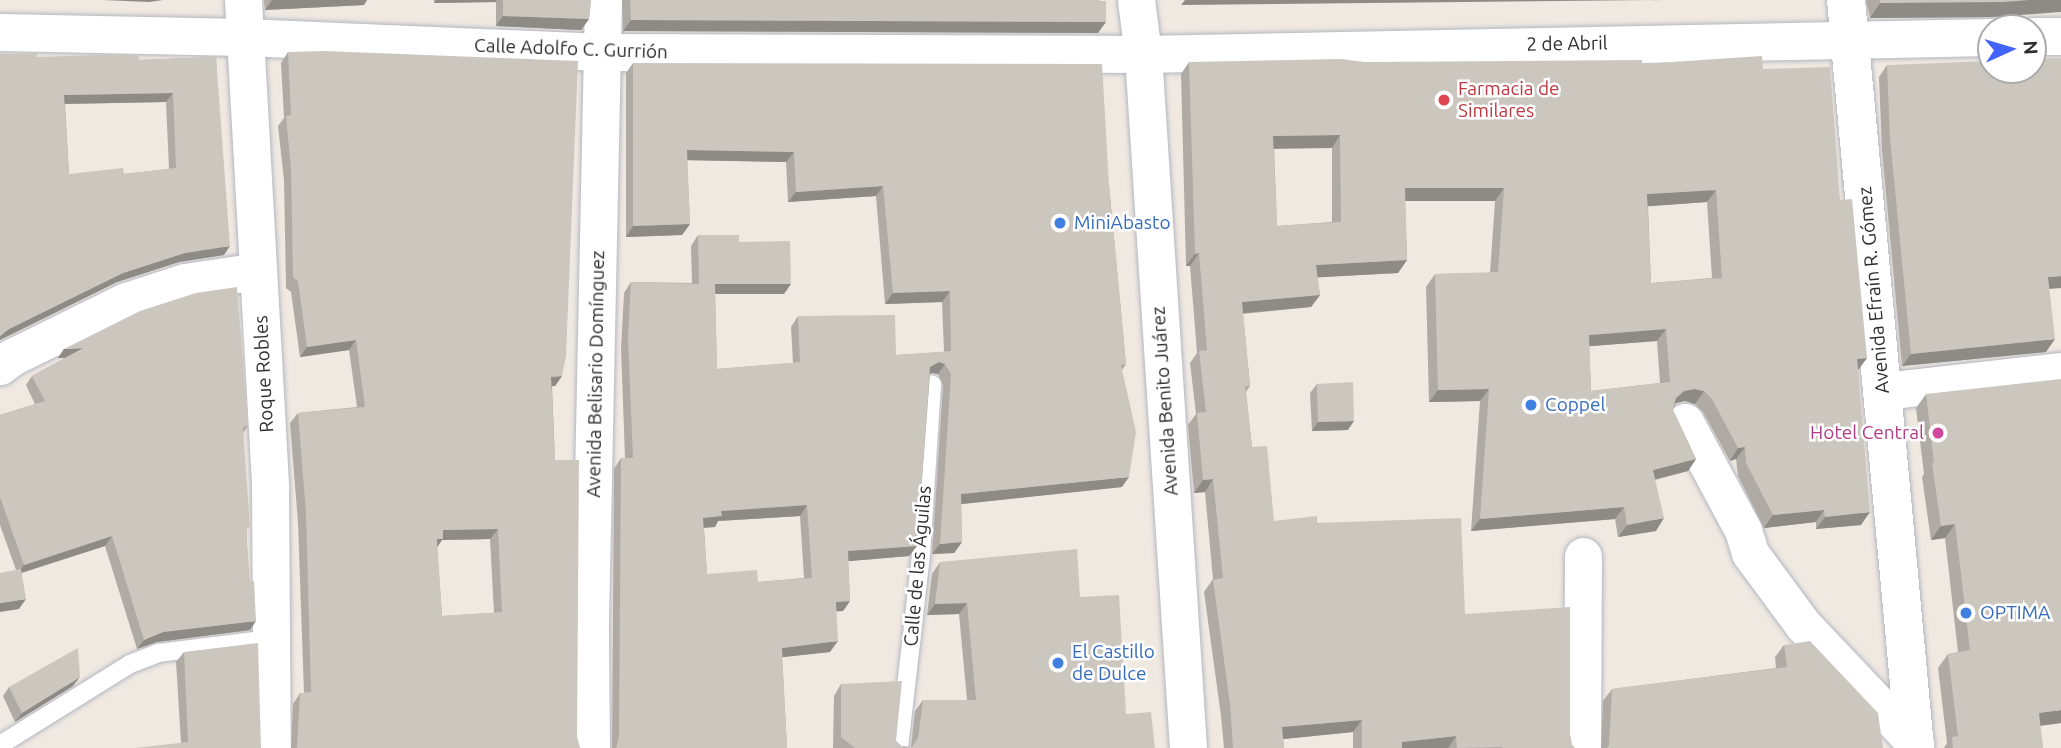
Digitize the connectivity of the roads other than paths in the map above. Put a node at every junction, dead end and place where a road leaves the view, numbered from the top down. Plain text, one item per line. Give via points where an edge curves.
1 (243, 0) edge
2 (603, 0) edge
3 (1136, 0) edge
4 (1846, 0) edge
5 (0, 32) edge
6 (244, 37) junction
7 (1977, 37) edge
8 (1852, 38) junction
9 (603, 52) junction
10 (1143, 54) junction
11 (258, 271) junction
12 (0, 366) edge
13 (2061, 371) edge
14 (932, 384) edge
15 (1883, 391) junction
16 (1685, 422) dead end
17 (1583, 556) dead end
18 (271, 639) junction
19 (0, 745) edge
20 (1915, 746) edge
21 (272, 748) edge
22 (591, 748) edge
23 (899, 748) edge
24 (1188, 748) edge
25 (1582, 748) edge

1 - 6 street, Roque Robles
2 - 9 street, Avenida Belisario Domínguez
3 - 10 street, Avenida Benito Juárez
4 - 8 street, Avenida Efraín R. Gómez
5 - 6 street, Calle Adolfo C. Gurrión
6 - 9 street, Calle Adolfo C. Gurrión
6 - 11 street, Roque Robles
7 - 8 street, 2 de Abril
8 - 10 street, 2 de Abril
8 - 15 street, Avenida Efraín R. Gómez
9 - 10 street, Calle Adolfo C. Gurrión
9 - 22 street, Avenida Belisario Domínguez
10 - 24 street, Avenida Benito Juárez
11 - 12 street via 185,282 126,301
11 - 18 street, Roque Robles via 270,488
13 - 15 street
14 - 23 lane, Calle de las Águilas via 921,555
15 - 20 street, Avenida Efraín R. Gómez
16 - 20 street via 1743,530 1750,553 1803,625
17 - 25 street
18 - 19 lane via 158,653 130,664
18 - 21 street, Roque Robles

